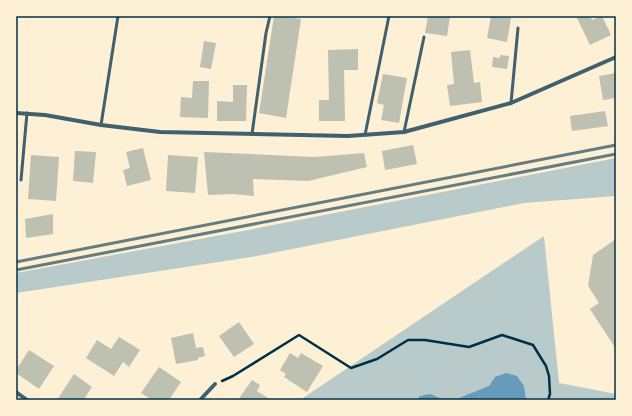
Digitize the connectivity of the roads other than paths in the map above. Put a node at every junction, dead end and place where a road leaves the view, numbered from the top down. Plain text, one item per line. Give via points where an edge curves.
1 (118, 16) edge
2 (270, 16) edge
3 (389, 16) edge
4 (518, 28) dead end
5 (424, 37) dead end
6 (616, 57) edge
7 (511, 104) junction
8 (16, 112) edge
9 (27, 114) junction
10 (101, 125) junction
11 (404, 132) junction
12 (252, 134) junction
13 (365, 135) junction
14 (21, 180) dead end
15 (215, 384) dead end
16 (16, 392) edge
17 (27, 400) edge
18 (200, 400) edge

1 - 10 lane
2 - 12 lane
3 - 13 lane
4 - 7 lane
5 - 11 lane
6 - 7 street
7 - 11 street
8 - 9 street
9 - 10 street
9 - 14 lane
10 - 12 street via 160,132
11 - 13 street
12 - 13 street
15 - 18 street
16 - 17 street

